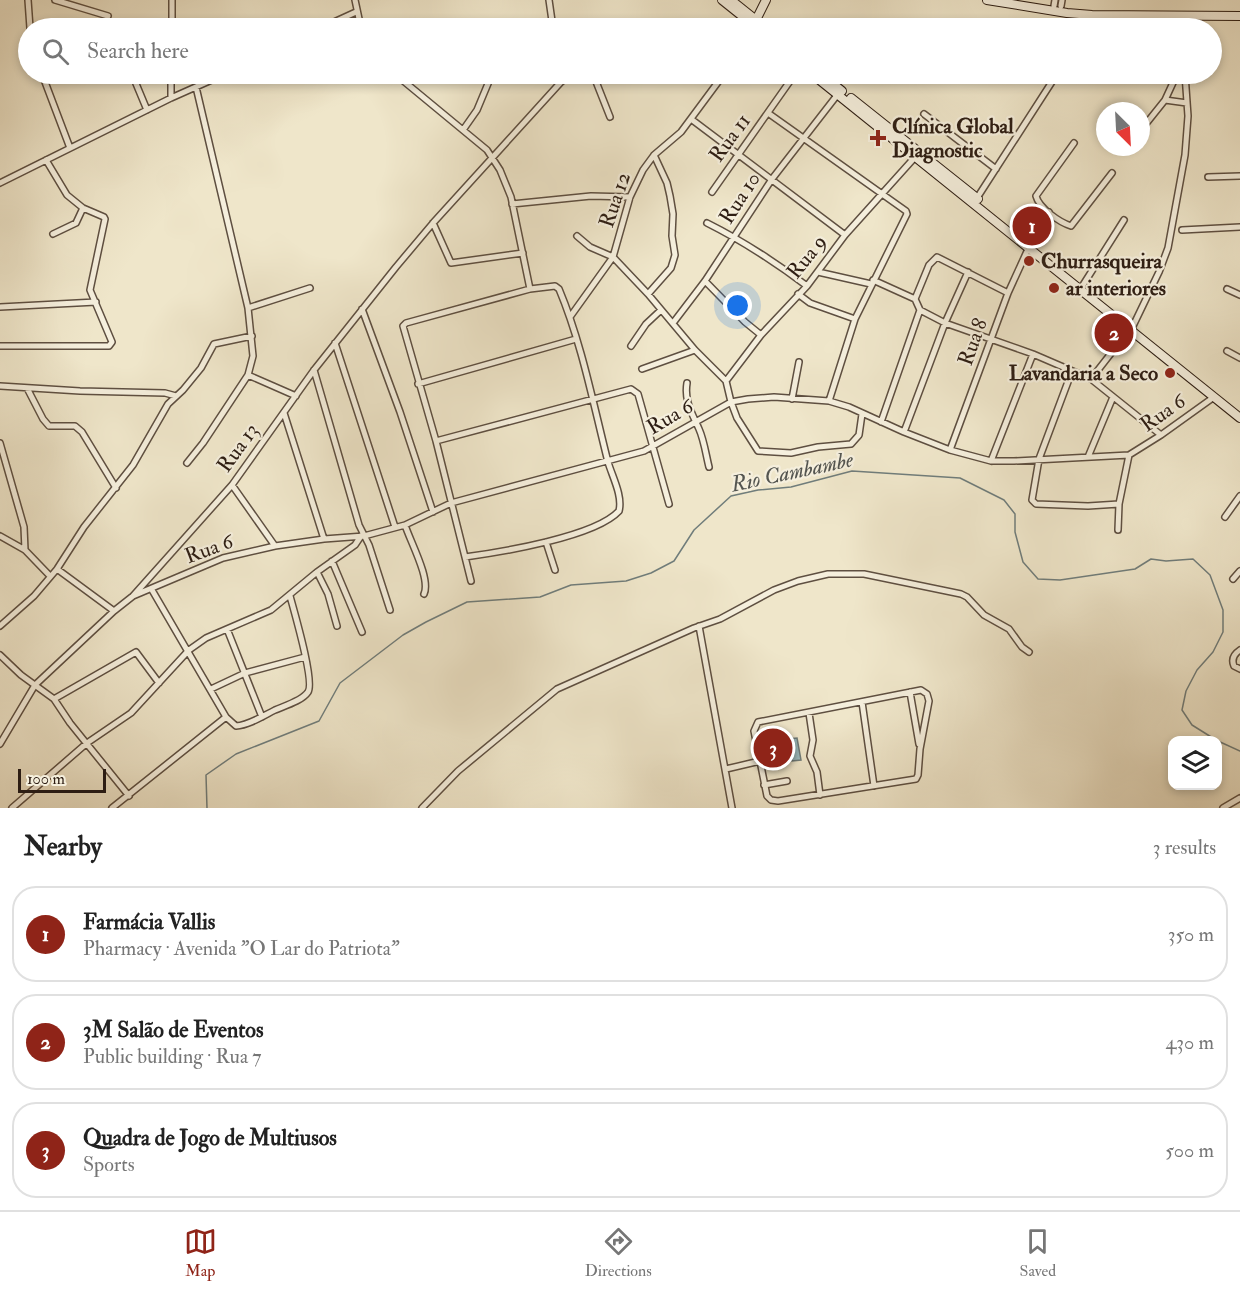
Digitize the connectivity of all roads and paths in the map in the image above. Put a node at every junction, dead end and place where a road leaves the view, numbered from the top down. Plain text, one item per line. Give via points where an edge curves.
1 (27, 0) edge
2 (55, 0) edge
3 (172, 0) edge
4 (355, 0) edge
5 (549, 0) edge
6 (722, 0) edge
7 (731, 0) edge
8 (766, 0) edge
9 (987, 0) edge
10 (1056, 5) edge
11 (356, 12) junction
12 (108, 16) dead end
13 (1187, 16) joint
14 (1240, 16) edge
15 (29, 18) edge
16 (172, 18) edge
17 (343, 18) edge
18 (358, 18) edge
19 (552, 18) edge
20 (746, 18) edge
21 (748, 18) edge
22 (759, 18) edge
23 (46, 84) edge
24 (136, 84) edge
25 (171, 84) edge
26 (203, 84) edge
27 (407, 84) edge
28 (488, 84) edge
29 (559, 84) edge
30 (597, 84) edge
31 (717, 84) edge
32 (788, 84) edge
33 (825, 84) edge
34 (834, 84) edge
35 (1051, 84) edge
36 (1172, 84) edge
37 (1186, 84) edge
38 (196, 87) junction
39 (838, 94) junction
40 (171, 98) junction
41 (1165, 100) junction
42 (1187, 103) junction
43 (147, 110) junction
44 (768, 113) junction
45 (924, 114) dead end
46 (610, 117) dead end
47 (691, 119) junction
48 (1150, 119) edge
49 (463, 130) junction
50 (805, 139) junction
51 (1074, 143) dead end
52 (70, 148) junction
53 (738, 153) junction
54 (654, 155) junction
55 (916, 156) junction
56 (492, 159) junction
57 (46, 160) junction
58 (996, 170) junction
59 (1112, 173) dead end
60 (1240, 176) edge
61 (1208, 177) dead end
62 (772, 179) junction
63 (0, 183) edge
64 (712, 192) dead end
65 (883, 196) junction
66 (630, 197) junction
67 (977, 198) junction
68 (512, 204) junction
69 (83, 208) junction
70 (1049, 212) junction
71 (1124, 220) dead end
72 (433, 223) junction
73 (707, 223) dead end
74 (1240, 227) edge
75 (1182, 230) dead end
76 (53, 234) dead end
77 (845, 235) junction
78 (577, 236) dead end
79 (735, 237) junction
80 (1028, 243) junction
81 (523, 253) junction
82 (613, 258) junction
83 (818, 272) junction
84 (968, 272) junction
85 (705, 281) junction
86 (872, 282) junction
87 (1083, 285) junction
88 (807, 286) junction
89 (310, 288) dead end
90 (530, 289) junction
91 (1227, 289) dead end
92 (1008, 293) junction
93 (648, 294) junction
94 (798, 294) junction
95 (1240, 296) edge
96 (915, 299) junction
97 (96, 302) junction
98 (0, 307) edge
99 (248, 308) junction
100 (362, 309) junction
101 (661, 310) junction
102 (920, 310) junction
103 (570, 317) junction
104 (855, 319) junction
105 (673, 323) junction
106 (945, 323) junction
107 (1131, 327) junction
108 (761, 335) junction
109 (252, 336) junction
110 (576, 339) junction
111 (992, 339) junction
112 (335, 343) junction
113 (0, 346) edge
114 (631, 346) dead end
115 (695, 350) junction
116 (1227, 351) dead end
117 (1033, 354) junction
118 (1240, 358) edge
119 (799, 362) dead end
120 (642, 369) dead end
121 (314, 370) junction
122 (1072, 371) junction
123 (248, 375) junction
124 (1091, 379) junction
125 (726, 381) junction
126 (687, 383) dead end
127 (418, 384) junction
128 (0, 386) edge
129 (27, 388) junction
130 (176, 396) junction
131 (296, 396) junction
132 (1113, 397) junction
133 (1214, 397) junction
134 (792, 399) junction
135 (594, 400) junction
136 (829, 401) junction
137 (731, 402) junction
138 (1240, 412) edge
139 (284, 413) junction
140 (862, 414) junction
141 (1240, 418) edge
142 (695, 422) junction
143 (881, 422) junction
144 (904, 432) junction
145 (1161, 435) junction
146 (436, 441) junction
147 (0, 443) edge
148 (653, 446) junction
149 (950, 450) junction
150 (1129, 454) junction
151 (1088, 457) junction
152 (1039, 459) junction
153 (991, 460) junction
154 (608, 461) junction
155 (187, 463) dead end
156 (709, 467) dead end
157 (232, 485) junction
158 (116, 488) junction
159 (1240, 496) edge
160 (451, 502) junction
161 (669, 504) dead end
162 (1119, 504) junction
163 (433, 512) junction
164 (1225, 517) dead end
165 (405, 525) junction
166 (395, 527) junction
167 (1118, 530) dead end
168 (0, 536) edge
169 (363, 536) junction
170 (324, 538) junction
171 (546, 542) junction
172 (274, 546) junction
173 (25, 550) junction
174 (465, 557) junction
175 (332, 561) junction
176 (57, 569) junction
177 (555, 570) dead end
178 (1240, 571) edge
179 (317, 572) junction
180 (50, 576) junction
181 (1233, 579) dead end
182 (471, 581) dead end
183 (152, 590) junction
184 (424, 594) dead end
185 (133, 596) junction
186 (290, 596) junction
187 (390, 610) dead end
188 (114, 611) junction
189 (0, 626) edge
190 (337, 626) dead end
191 (699, 626) junction
192 (227, 629) junction
193 (362, 632) dead end
194 (189, 650) junction
195 (1240, 650) edge
196 (1029, 652) dead end
197 (0, 655) edge
198 (305, 657) junction
199 (1240, 669) edge
200 (245, 673) junction
201 (159, 683) junction
202 (35, 685) junction
203 (211, 689) junction
204 (910, 692) junction
205 (54, 699) junction
206 (862, 702) junction
207 (809, 713) junction
208 (226, 717) junction
209 (262, 717) junction
210 (87, 743) junction
211 (0, 744) edge
212 (920, 748) junction
213 (760, 761) junction
214 (726, 769) junction
215 (786, 781) dead end
216 (764, 785) junction
217 (874, 786) junction
218 (820, 795) junction
219 (129, 796) junction
220 (1239, 801) edge
221 (12, 808) edge
222 (112, 808) edge
223 (422, 808) edge
224 (732, 808) edge
225 (1223, 808) edge

1 - 15 street
2 - 12 street
3 - 16 street
4 - 11 street
5 - 19 street
6 - 20 main road
7 - 21 main road
8 - 22 main road
9 - 10 main road
10 - 13 main road via 1092,15
11 - 17 street
11 - 18 street
13 - 14 main road
23 - 52 street
24 - 43 street
25 - 40 street
26 - 38 street
27 - 49 street
28 - 49 street
29 - 56 street, Rua 13
30 - 46 street
31 - 47 street, Rua 12
32 - 44 street, Rua 11
33 - 39 main road
34 - 67 main road
35 - 58 street
36 - 41 street
37 - 42 street
38 - 40 street
38 - 99 street
39 - 50 street, Rua 10
39 - 55 main road
40 - 43 street
41 - 42 street
41 - 48 street
42 - 107 street via 1185,154 1168,248
43 - 52 street
44 - 50 street
44 - 53 street, Rua 11
45 - 58 street
47 - 53 street
47 - 54 street, Rua 12
49 - 56 street
50 - 62 street, Rua 10
50 - 65 street
51 - 70 street via 1036,195
52 - 57 street
53 - 62 street
53 - 64 street, Rua 11
54 - 66 street, Rua 12
54 - 93 street via 670,196 675,255 671,268
55 - 65 street, Rua 9
55 - 80 main road
56 - 68 street via 506,183
56 - 72 street, Rua 13
57 - 63 street
57 - 69 street via 67,195
58 - 67 street
59 - 70 street via 1071,226
60 - 61 street
62 - 77 street
62 - 79 street, Rua 10
65 - 77 street, Rua 9
65 - 86 street via 905,209 906,214
66 - 68 street via 551,198
66 - 82 street, Rua 12
67 - 80 main road
68 - 81 street
69 - 76 street via 75,223
69 - 97 street via 105,219 89,284
70 - 80 street, Rua 8
71 - 87 street
72 - 81 street via 451,263
72 - 100 street, Rua 13
73 - 79 street
74 - 75 street
77 - 83 street, Rua 9
78 - 82 street
79 - 85 street, Rua 10
79 - 88 street
80 - 87 main road
80 - 92 street, Rua 8
80 - 107 main road
81 - 90 street
82 - 93 street
82 - 103 street, Rua 12
83 - 86 street
83 - 88 street, Rua 9
84 - 92 street
84 - 96 street via 940,258 934,259
84 - 106 street
85 - 105 street, Rua 10
85 - 108 street
86 - 96 street
86 - 104 street
87 - 107 main road
88 - 94 street, Rua 9
89 - 99 street
90 - 103 street via 559,288
90 - 127 street via 406,323 403,331
91 - 95 street
92 - 111 street, Rua 8
93 - 101 street
94 - 104 street via 810,303
94 - 108 street, Rua 9
96 - 102 street
97 - 98 street
97 - 113 street via 111,345
99 - 109 street
100 - 112 street, Rua 13
100 - 163 street
101 - 105 street
101 - 114 street
102 - 106 street
102 - 143 street
103 - 110 street
104 - 136 street
105 - 115 street
106 - 111 street
106 - 144 street
107 - 124 street
107 - 133 main road
107 - 138 main road
108 - 125 street, Rua 9
109 - 123 street via 253,362
109 - 130 street via 214,344 191,382
110 - 127 street
110 - 135 street
111 - 117 street
111 - 149 street, Rua 8
112 - 121 street, Rua 13
112 - 166 street
115 - 120 street
115 - 125 street
116 - 118 street
117 - 122 street
117 - 153 street
119 - 134 street
121 - 131 street, Rua 13
121 - 169 street
122 - 124 street
122 - 152 street
123 - 131 street
123 - 155 street
124 - 132 street
125 - 137 street
126 - 142 street via 685,396
127 - 146 street
128 - 129 street
129 - 130 street
129 - 158 street via 49,426 75,426 82,432
130 - 158 street
131 - 139 street, Rua 13
132 - 145 street
132 - 151 street
133 - 141 main road
133 - 145 street, Rua 6
134 - 136 street, Rua 6
134 - 137 street, Rua 6 via 763,397
135 - 146 street
135 - 148 street via 635,390
135 - 154 street
136 - 140 street, Rua 6
137 - 140 street via 752,444 761,453 851,444 859,435
137 - 142 street, Rua 6
139 - 157 street, Rua 13
139 - 170 street
140 - 143 street, Rua 6
142 - 148 street, Rua 6
142 - 156 street
143 - 144 street, Rua 6
144 - 149 street, Rua 6
145 - 150 street, Rua 6
146 - 160 street
147 - 173 street via 24,526
148 - 154 street, Rua 6
148 - 161 street
149 - 153 street, Rua 6
150 - 151 street, Rua 6
150 - 162 street
151 - 152 street, Rua 6
152 - 153 street, Rua 6
152 - 162 street via 1033,503
154 - 160 street, Rua 6
154 - 171 street via 619,511 592,527
157 - 172 street
157 - 185 street, Rua 13
158 - 176 street
159 - 164 street
160 - 163 street, Rua 6
160 - 174 street
162 - 167 street
163 - 165 street, Rua 6
165 - 166 street, Rua 6
165 - 184 street via 422,570
166 - 169 street, Rua 6
168 - 173 street
169 - 170 street, Rua 6
169 - 175 street
169 - 187 street
170 - 172 street, Rua 6
171 - 174 street
171 - 177 street
172 - 183 street, Rua 6 via 223,558
173 - 180 street
174 - 182 street
175 - 179 street
175 - 193 street
176 - 180 street
176 - 188 street
178 - 181 street
179 - 186 street
179 - 190 street
180 - 189 street
183 - 185 street, Rua 6
183 - 194 street
185 - 188 street, Rua 13
186 - 192 street via 271,610
186 - 198 street
188 - 202 street, Rua 13
191 - 196 street via 798,581 843,573 864,574 961,594 984,615 1009,629
191 - 214 street
191 - 223 street via 557,689 458,771
192 - 194 street
192 - 200 street
194 - 201 street
194 - 203 street
195 - 199 street via 1232,662
197 - 202 street
198 - 200 street
198 - 209 street via 311,685 308,692
200 - 203 street
200 - 209 street
201 - 205 street via 136,652
201 - 210 street via 131,712
202 - 205 street
202 - 211 street, Rua 13
203 - 208 street
204 - 206 street
204 - 212 street
204 - 212 street via 924,691 930,701
205 - 210 street
206 - 207 street
206 - 217 street
207 - 213 street via 758,722 754,731
207 - 218 street via 813,740 810,756
208 - 209 street via 236,726
208 - 219 street
210 - 219 street
210 - 221 street
212 - 217 street via 916,779
213 - 214 street
213 - 216 street
214 - 224 street
215 - 216 street
216 - 218 street via 774,801
217 - 218 street
219 - 222 street
220 - 225 street

